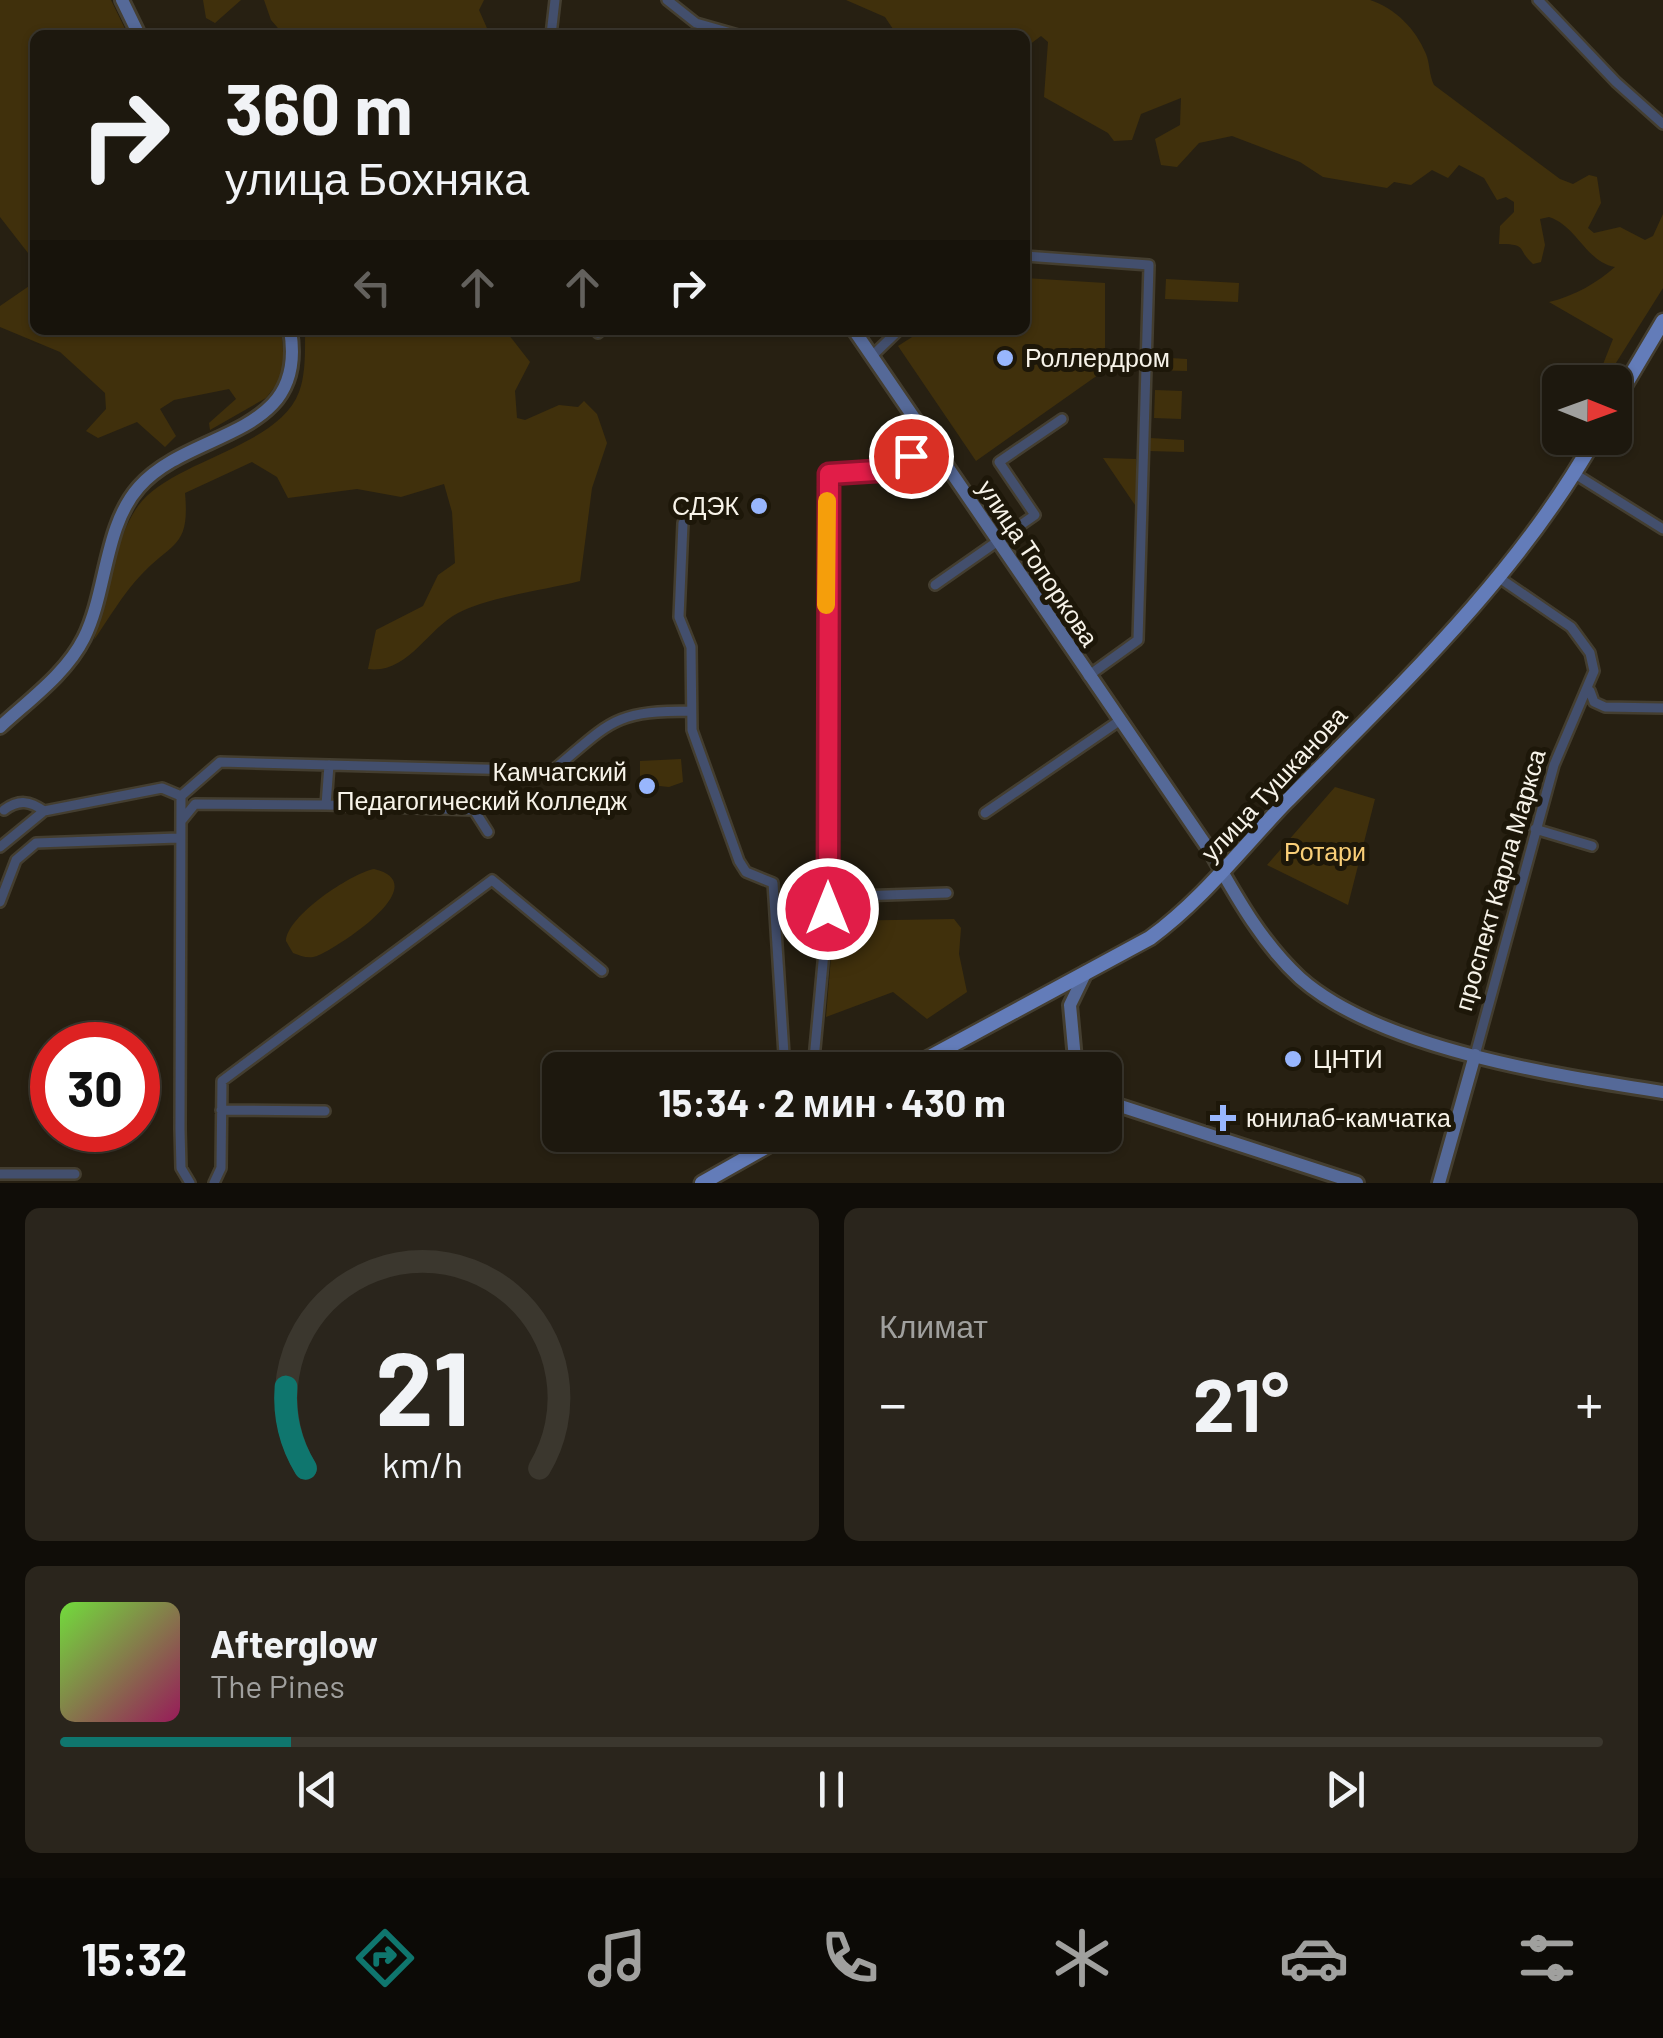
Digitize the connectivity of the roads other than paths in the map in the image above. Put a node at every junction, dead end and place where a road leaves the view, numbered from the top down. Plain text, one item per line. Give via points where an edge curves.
1 (122, 0) edge
2 (555, 0) edge
3 (666, 0) edge
4 (1538, 0) edge
5 (696, 23) junction
6 (137, 30) edge
7 (552, 30) edge
8 (694, 30) edge
9 (720, 30) edge
10 (1663, 124) edge
11 (1030, 256) edge
12 (1663, 321) edge
13 (290, 335) edge
14 (857, 335) edge
15 (895, 335) edge
16 (872, 356) junction
17 (1632, 373) edge
18 (1062, 420) dead end
19 (930, 443) junction
20 (1585, 455) edge
21 (1574, 474) junction
22 (683, 523) dead end
23 (1663, 529) edge
24 (997, 541) junction
25 (1498, 576) junction
26 (935, 585) dead end
27 (1088, 676) junction
28 (1590, 690) junction
29 (1663, 708) edge
30 (691, 710) junction
31 (1119, 721) junction
32 (0, 727) edge
33 (329, 765) junction
34 (181, 796) junction
35 (326, 805) junction
36 (4, 810) dead end
37 (44, 811) junction
38 (985, 813) dead end
39 (180, 822) junction
40 (1535, 829) junction
41 (488, 832) dead end
42 (178, 838) junction
43 (1592, 846) dead end
44 (0, 847) edge
45 (1222, 872) junction
46 (947, 892) dead end
47 (828, 896) junction
48 (0, 902) edge
49 (602, 970) dead end
50 (1086, 972) junction
51 (780, 1052) edge
52 (815, 1052) edge
53 (939, 1052) edge
54 (1074, 1052) edge
55 (1475, 1055) junction
56 (1663, 1092) edge
57 (1122, 1108) edge
58 (221, 1110) junction
59 (325, 1111) dead end
60 (1122, 1114) edge
61 (1155, 1119) junction
62 (757, 1152) edge
63 (0, 1174) edge
64 (75, 1174) dead end
65 (190, 1183) edge
66 (214, 1183) edge
67 (702, 1183) edge
68 (1357, 1183) edge
69 (1439, 1183) edge

1 - 6 main road
2 - 7 street
3 - 5 street
4 - 10 street
5 - 8 street
5 - 9 street
11 - 27 street via 1148,265 1138,640
12 - 17 main road
13 - 32 main road via 291,368 279,399 138,489 78,649
14 - 16 main road, улица Топоркова
15 - 16 street
16 - 19 main road, улица Топоркова
18 - 24 street via 1000,462 1034,515
19 - 24 main road, улица Топоркова
19 - 47 street via 892,470 829,474
20 - 21 main road, улица Тушканова
21 - 23 street
21 - 25 main road, улица Тушканова via 1538,532
22 - 30 street via 679,617 691,647
24 - 26 street
24 - 27 main road, улица Топоркова
25 - 28 street via 1577,633 1593,660
25 - 45 main road, улица Тушканова
27 - 31 main road, улица Топоркова
28 - 29 street via 1603,706
28 - 40 street, проспект Карла Маркса via 1564,736
30 - 33 street via 616,718 552,771
30 - 51 street via 738,862 773,883
31 - 38 street
31 - 45 main road, улица Топоркова
33 - 34 street via 220,762
33 - 35 street
34 - 37 street via 162,788
34 - 39 street
35 - 39 street via 196,804
35 - 41 street via 474,810
36 - 37 street via 15,802
37 - 44 street
39 - 42 street
40 - 43 street
40 - 55 street, проспект Карла Маркса
42 - 48 street via 36,844 16,860
42 - 65 street via 180,1148
45 - 50 main road, улица Тушканова via 1159,931
45 - 55 main road, улица Топоркова via 1265,940 1308,985 1376,1021
46 - 47 street
47 - 52 street
49 - 58 street via 492,880 222,1080
50 - 53 main road, улица Тушканова
50 - 54 main road via 1070,1005
55 - 56 main road, улица Топоркова
55 - 69 main road, проспект Карла Маркса
57 - 61 main road
58 - 59 street
58 - 66 street via 221,1168
60 - 61 main road
61 - 68 main road
62 - 67 main road
63 - 64 street

